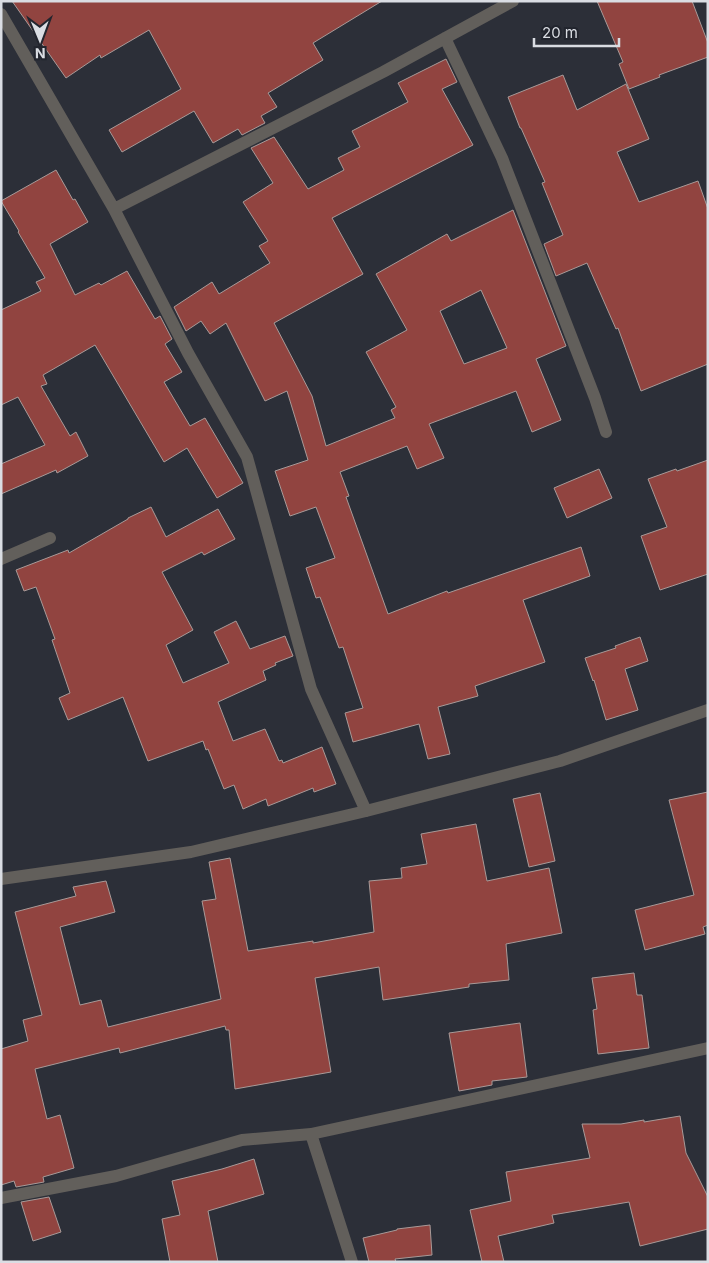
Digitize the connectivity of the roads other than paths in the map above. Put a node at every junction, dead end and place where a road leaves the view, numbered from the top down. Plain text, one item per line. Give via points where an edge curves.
1 (514, 1) edge
2 (1, 14) edge
3 (446, 38) junction
4 (114, 209) junction
5 (606, 432) dead end
6 (50, 538) dead end
7 (1, 559) edge
8 (708, 710) edge
9 (366, 811) junction
10 (1, 878) edge
11 (708, 1048) edge
12 (310, 1134) junction
13 (1, 1198) edge
14 (352, 1262) edge

1 - 3 street
2 - 4 street
3 - 4 street
3 - 5 street via 502,158
4 - 9 street via 188,353 247,457 311,689
6 - 7 street
8 - 9 street via 560,761
9 - 10 street via 190,852
11 - 12 street
12 - 13 street via 242,1140 116,1176
12 - 14 street

